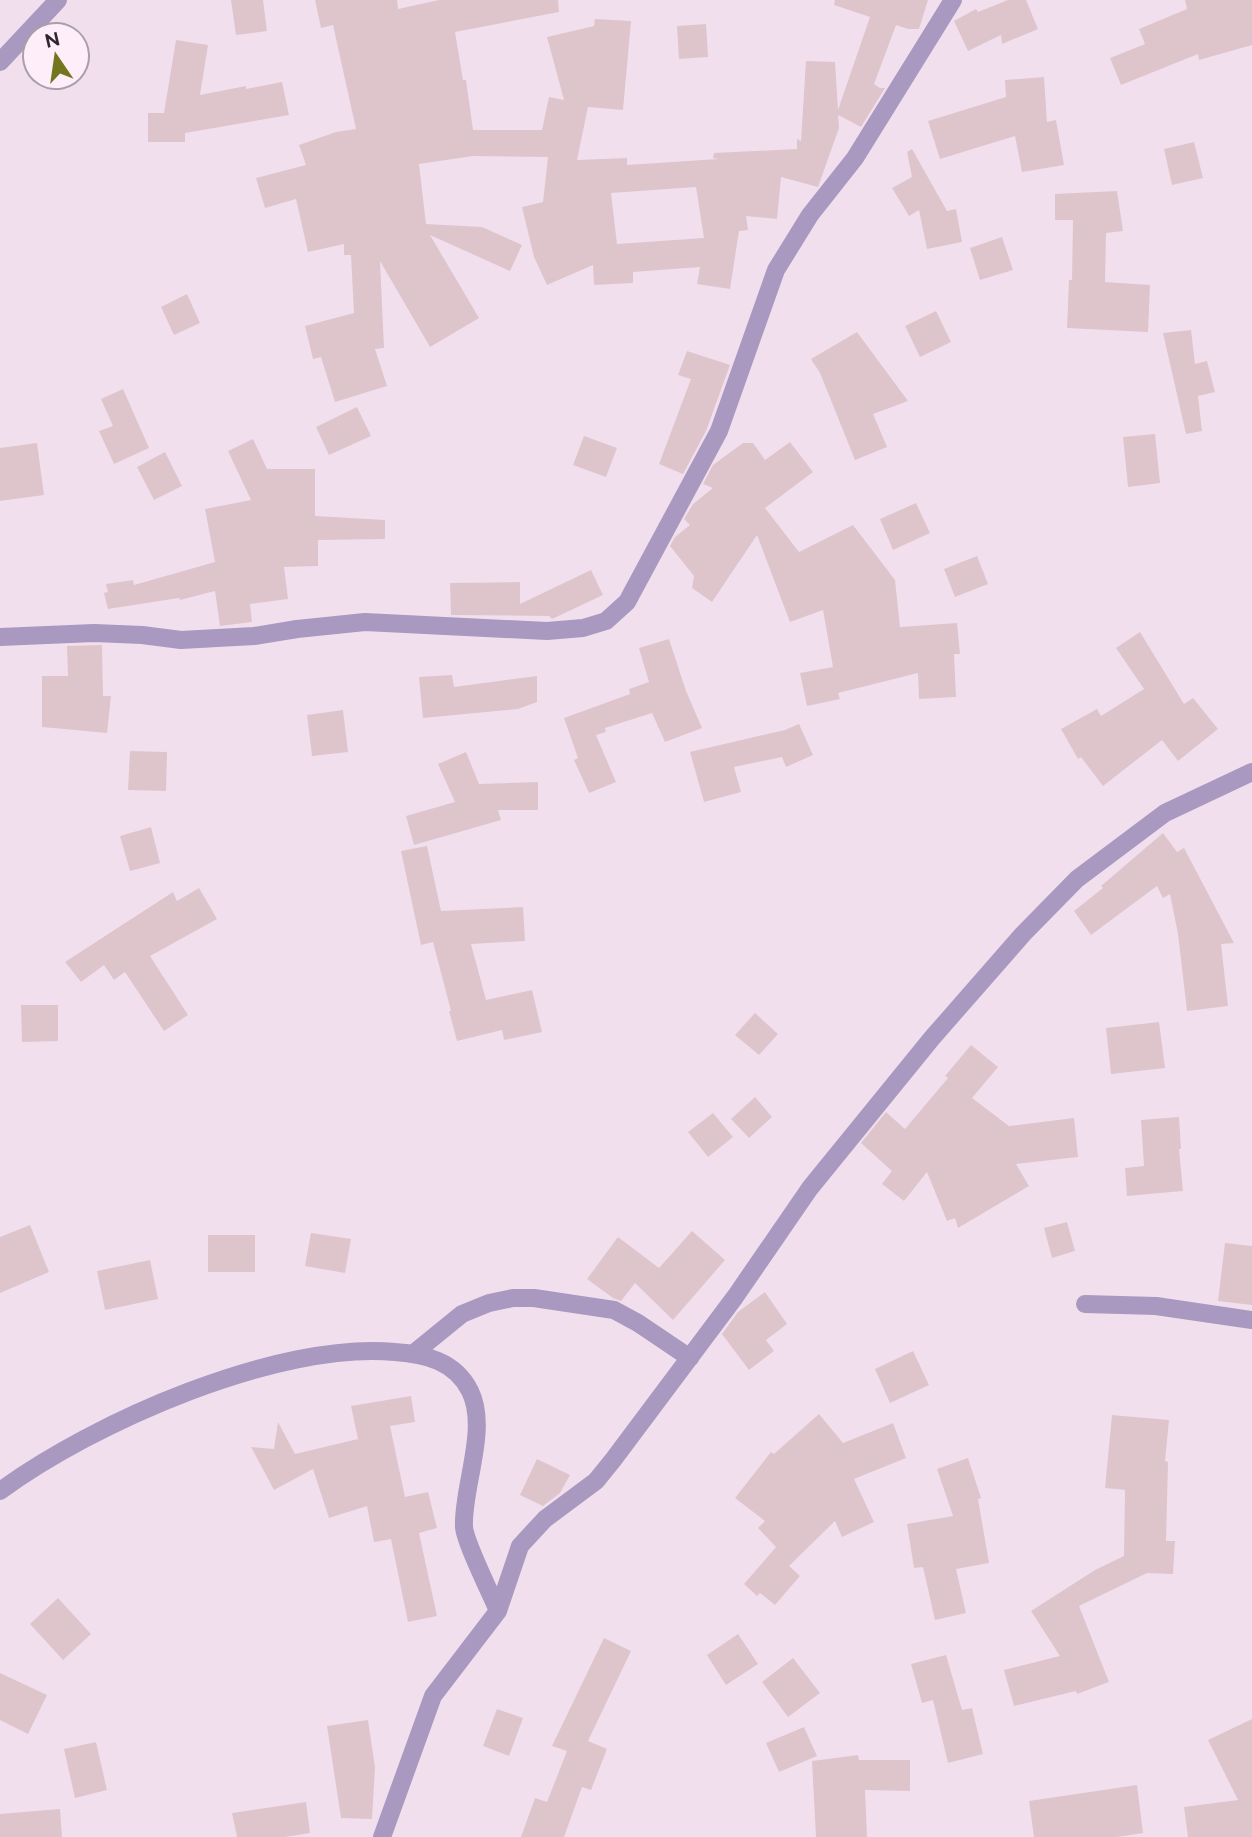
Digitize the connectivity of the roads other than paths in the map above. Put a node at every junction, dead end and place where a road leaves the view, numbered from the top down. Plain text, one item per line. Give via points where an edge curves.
1 (58, 0) edge
2 (953, 0) edge
3 (0, 62) edge
4 (0, 637) edge
5 (1252, 772) edge
6 (1085, 1304) dead end
7 (1252, 1320) edge
8 (414, 1353) junction
9 (690, 1358) junction
10 (0, 1491) edge
11 (498, 1611) junction
12 (382, 1837) edge

1 - 3 street
2 - 4 street via 855,158 782,260 719,431 627,603 606,621 547,631 365,622 181,640 94,633
5 - 9 street via 1165,813 1077,879 1023,934 810,1188
6 - 7 street via 1156,1306
8 - 9 street via 462,1314 489,1303 534,1298 614,1310
8 - 10 street via 361,1350 270,1364 131,1416
8 - 11 street via 443,1362 459,1373 472,1393 476,1436 464,1529
9 - 11 street via 596,1482 545,1519 520,1546
11 - 12 street via 433,1696

